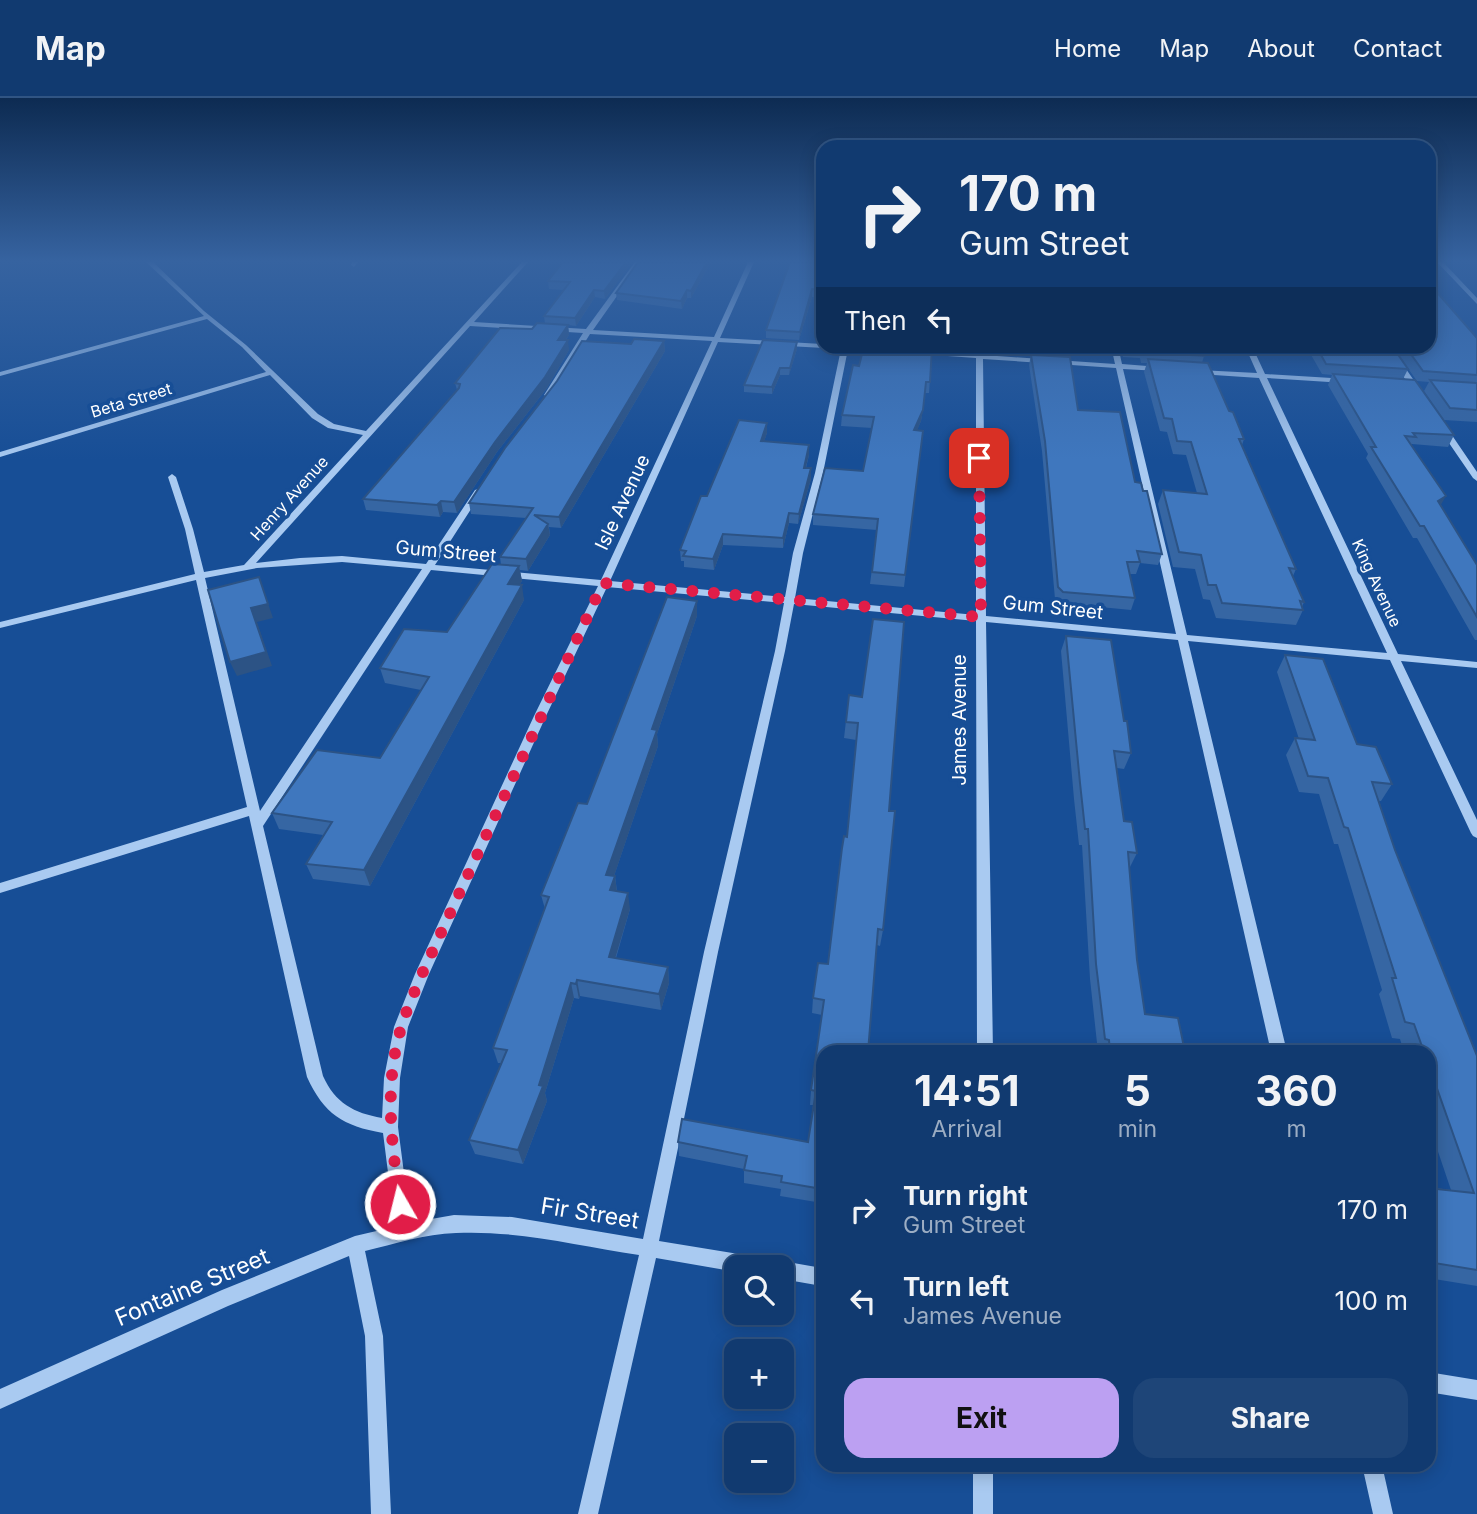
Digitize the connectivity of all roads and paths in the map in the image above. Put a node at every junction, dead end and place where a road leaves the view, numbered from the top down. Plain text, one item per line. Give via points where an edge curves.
1 (168, 328) edge
2 (221, 328) edge
3 (465, 328) edge
4 (539, 328) edge
5 (591, 328) edge
6 (721, 328) edge
7 (589, 331) junction
8 (716, 340) junction
9 (816, 346) edge
10 (843, 354) edge
11 (979, 354) edge
12 (1007, 354) edge
13 (1116, 354) edge
14 (1252, 354) edge
15 (1392, 354) edge
16 (1119, 366) junction
17 (1171, 370) edge
18 (1184, 371) edge
19 (270, 373) junction
20 (0, 374) edge
21 (1262, 376) junction
22 (1359, 382) edge
23 (1400, 385) edge
24 (1414, 386) junction
25 (1426, 386) edge
26 (1422, 397) edge
27 (539, 407) edge
28 (1437, 420) edge
29 (367, 434) junction
30 (0, 454) edge
31 (172, 477) dead end
32 (1477, 478) edge
33 (487, 479) edge
34 (248, 566) junction
35 (429, 567) junction
36 (199, 578) junction
37 (603, 583) junction
38 (791, 600) junction
39 (981, 617) junction
40 (0, 625) edge
41 (1184, 637) junction
42 (1394, 657) junction
43 (1477, 665) edge
44 (252, 810) junction
45 (256, 827) junction
46 (1477, 833) edge
47 (0, 888) edge
48 (985, 1045) edge
49 (1277, 1045) edge
50 (390, 1127) junction
51 (408, 1231) junction
52 (355, 1245) junction
53 (648, 1247) junction
54 (724, 1260) edge
55 (794, 1272) edge
56 (816, 1276) edge
57 (1436, 1383) edge
58 (1477, 1390) edge
59 (0, 1399) edge
60 (983, 1472) edge
61 (1374, 1472) edge
62 (381, 1514) edge
63 (587, 1514) edge
64 (983, 1514) edge
65 (1383, 1514) edge

1 - 20 street
2 - 19 street
3 - 29 street, Henry Avenue
4 - 7 street
5 - 7 street
6 - 8 street, Isle Avenue
7 - 8 street
7 - 27 street
8 - 9 street
8 - 37 street, Isle Avenue
10 - 38 street
11 - 39 street, James Avenue
12 - 16 street
13 - 16 street
14 - 21 street, King Avenue
15 - 24 street
16 - 17 street
16 - 41 street
18 - 21 street
19 - 29 street via 315,416 331,426
19 - 30 street, Beta Street
21 - 22 street
21 - 42 street, King Avenue
23 - 24 street
24 - 25 street
24 - 26 street
28 - 32 street
29 - 34 street, Henry Avenue
31 - 36 street
33 - 35 street
34 - 35 street, Gum Street via 342,559
34 - 36 street, Henry Avenue
35 - 37 street, Gum Street
35 - 45 street
36 - 40 street, Henry Avenue
36 - 44 street
37 - 38 street, Gum Street
37 - 50 street, Isle Avenue via 401,1027
38 - 39 street, Gum Street
38 - 53 street
39 - 41 street, Gum Street
39 - 48 street, James Avenue
41 - 42 street, Gum Street
41 - 49 street
42 - 43 street, Gum Street
42 - 46 street, King Avenue
44 - 45 street
44 - 47 street
45 - 50 street via 323,1096 343,1115
50 - 51 street, Isle Avenue
51 - 52 street, Fontaine Street
51 - 53 street, Fir Street via 454,1224 512,1226
52 - 59 street, Fontaine Street
52 - 62 street via 374,1336
53 - 54 street, Fir Street
53 - 63 street
55 - 56 street
57 - 58 street
60 - 64 street
61 - 65 street

